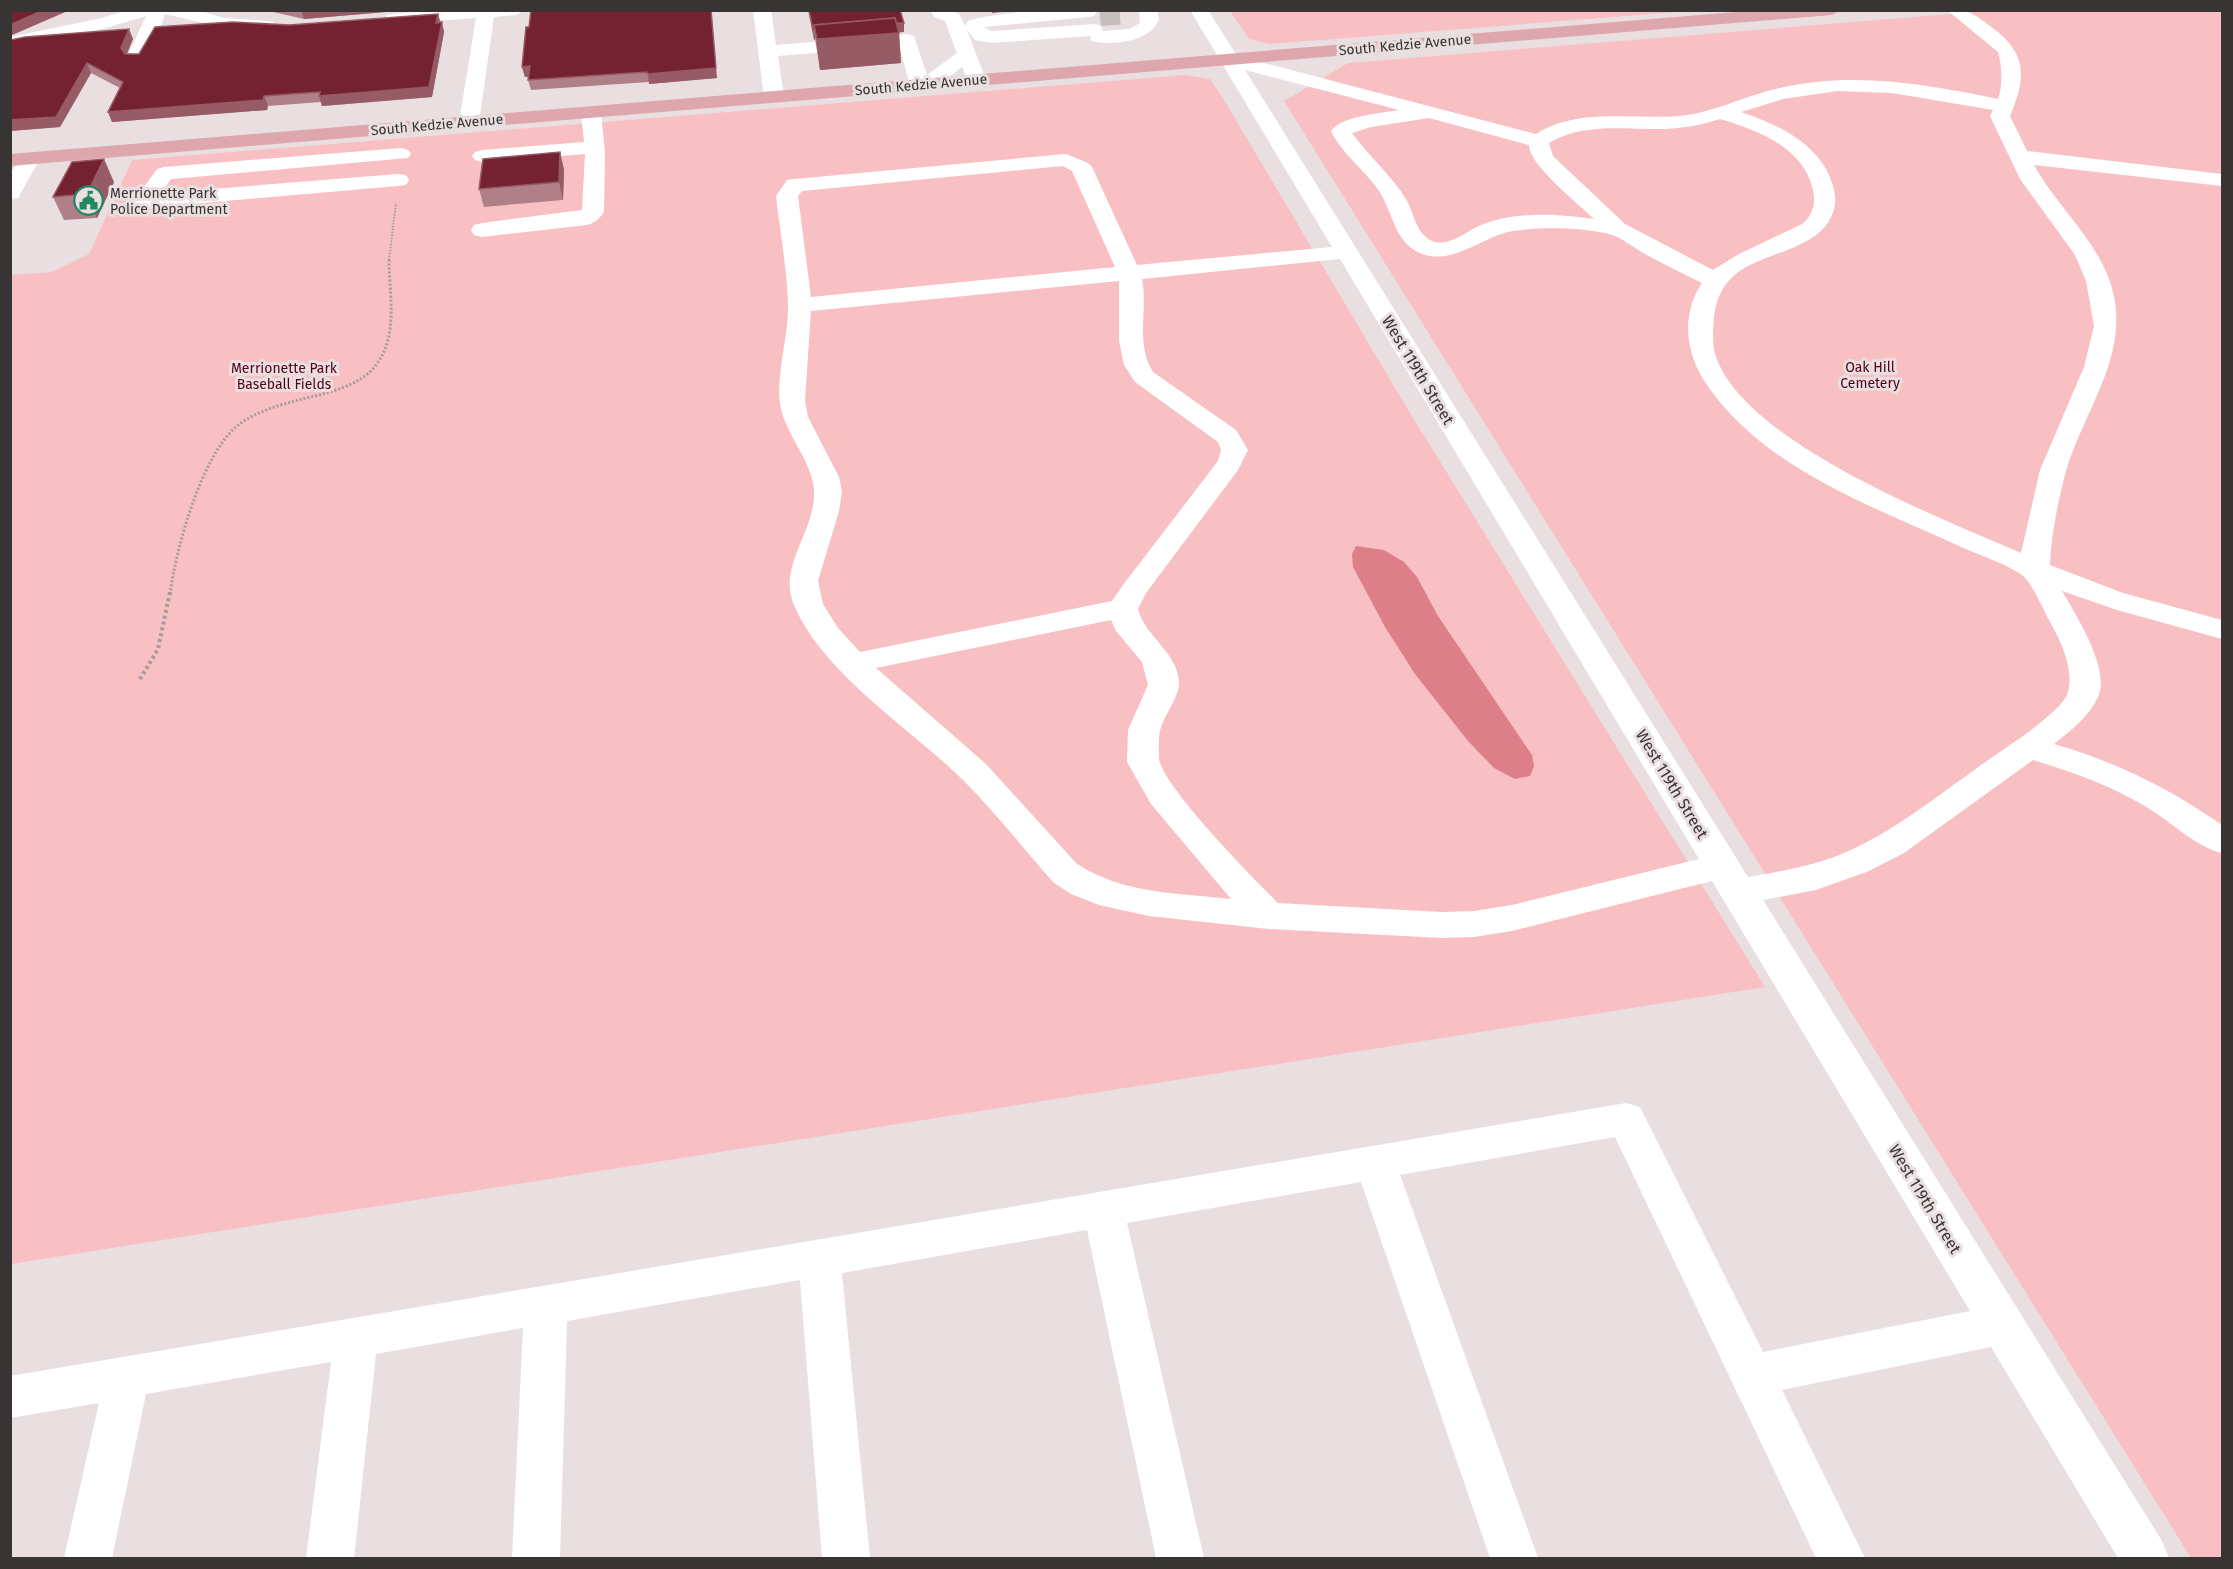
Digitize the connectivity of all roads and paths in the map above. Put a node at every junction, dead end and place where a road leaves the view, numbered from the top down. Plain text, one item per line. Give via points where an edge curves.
1 (148, 10) edge
2 (157, 10) edge
3 (171, 10) edge
4 (516, 10) edge
5 (762, 10) edge
6 (973, 10) edge
7 (1199, 10) edge
8 (1832, 10) edge
9 (1956, 10) edge
10 (486, 12) edge
11 (1148, 12) edge
12 (946, 14) edge
13 (1126, 14) dead end
14 (1093, 20) edge
15 (372, 21) edge
16 (280, 26) edge
17 (10, 43) edge
18 (768, 51) junction
19 (966, 51) junction
20 (136, 57) edge
21 (1228, 60) junction
22 (976, 80) junction
23 (922, 85) junction
24 (774, 97) junction
25 (2002, 106) junction
26 (591, 112) junction
27 (1432, 112) junction
28 (1721, 113) junction
29 (469, 122) junction
30 (404, 128) junction
31 (1539, 141) junction
32 (594, 147) junction
33 (401, 154) junction
34 (482, 156) dead end
35 (2021, 157) junction
36 (20, 160) edge
37 (2223, 180) edge
38 (397, 190) junction
39 (10, 194) edge
40 (1617, 229) junction
41 (482, 230) dead end
42 (1346, 252) junction
43 (1129, 273) junction
44 (1715, 280) junction
45 (800, 305) junction
46 (2035, 570) junction
47 (1123, 609) junction
48 (2223, 630) edge
49 (855, 665) junction
50 (140, 679) dead end
51 (2028, 748) junction
52 (2223, 841) edge
53 (1730, 880) junction
54 (1269, 916) junction
55 (1375, 1163) junction
56 (1103, 1210) junction
57 (819, 1258) junction
58 (546, 1305) junction
59 (2002, 1325) junction
60 (356, 1338) junction
61 (1751, 1375) junction
62 (127, 1377) junction
63 (10, 1397) edge
64 (88, 1558) edge
65 (330, 1558) edge
66 (536, 1558) edge
67 (846, 1558) edge
68 (1180, 1558) edge
69 (1514, 1558) edge
70 (1841, 1558) edge
71 (2145, 1558) edge

1 - 17 street
2 - 20 street
3 - 16 street via 225,23
4 - 10 street
5 - 18 street
6 - 12 street
7 - 21 street, West 119th Street
8 - 21 main road, South Kedzie Avenue
9 - 25 street via 2007,50 2010,93
10 - 15 street
10 - 29 street
11 - 13 street
11 - 14 street via 1149,25 1134,34
12 - 19 street
14 - 14 street via 991,37 982,36 974,25 986,20
14 - 19 street
18 - 23 street via 907,40
18 - 24 street
19 - 22 street
19 - 23 street
21 - 22 main road, South Kedzie Avenue
21 - 27 street
21 - 42 street, West 119th Street
22 - 23 main road, South Kedzie Avenue
23 - 24 main road, South Kedzie Avenue
24 - 26 main road, South Kedzie Avenue
25 - 28 street via 1912,88 1839,85 1784,92
25 - 35 street via 2000,116 2005,130
26 - 29 main road, South Kedzie Avenue
26 - 32 street
27 - 31 street
27 - 40 street via 1341,131 1395,198 1406,228 1421,244 1444,249 1458,247 1483,232 1527,223
28 - 31 street via 1669,124 1565,128
28 - 44 street via 1747,121 1790,143 1817,171 1826,201 1813,226 1754,255
29 - 30 main road, South Kedzie Avenue
30 - 33 street
30 - 36 main road, South Kedzie Avenue
31 - 40 street via 1544,159
32 - 34 street
32 - 41 street via 593,212 587,218
33 - 38 street
33 - 38 street via 164,173 146,201
35 - 37 street
35 - 46 street via 2044,199 2086,255 2098,281 2106,326 2096,367 2053,470
36 - 39 street
38 - 50 path via 388,268 392,301 388,334 377,365 349,385 247,419 224,441 194,502 178,549 161,648
40 - 44 street
42 - 43 street
42 - 53 street, West 119th Street
43 - 45 street
43 - 45 street via 1081,167 1074,162 1053,160 805,182 795,185 787,196
43 - 47 street via 1133,287 1130,343 1136,368 1227,436 1236,455
44 - 46 street via 1706,296 1701,323 1703,354 1720,386 1771,439 1839,480
45 - 49 street via 792,400 795,417 825,477 828,492 803,581 808,604 826,634
46 - 48 street via 2096,594
46 - 51 street via 2069,629 2084,666 2085,695 2066,719
47 - 49 street
47 - 54 street via 1128,624 1150,648 1162,672 1164,686 1144,730 1143,762 1151,779 1233,879
49 - 54 street via 974,772 1046,855 1083,885 1111,896 1149,903
51 - 52 street via 2122,779
51 - 53 street via 1892,844 1857,862 1816,877
53 - 54 street via 1474,924
53 - 59 street, West 119th Street
55 - 56 street
55 - 61 street via 1626,1119
55 - 69 street
56 - 57 street
56 - 68 street
57 - 58 street
57 - 67 street
58 - 60 street
58 - 66 street
59 - 61 street
59 - 71 street, West 119th Street
60 - 62 street
60 - 65 street
61 - 70 street
62 - 63 street
62 - 64 street

